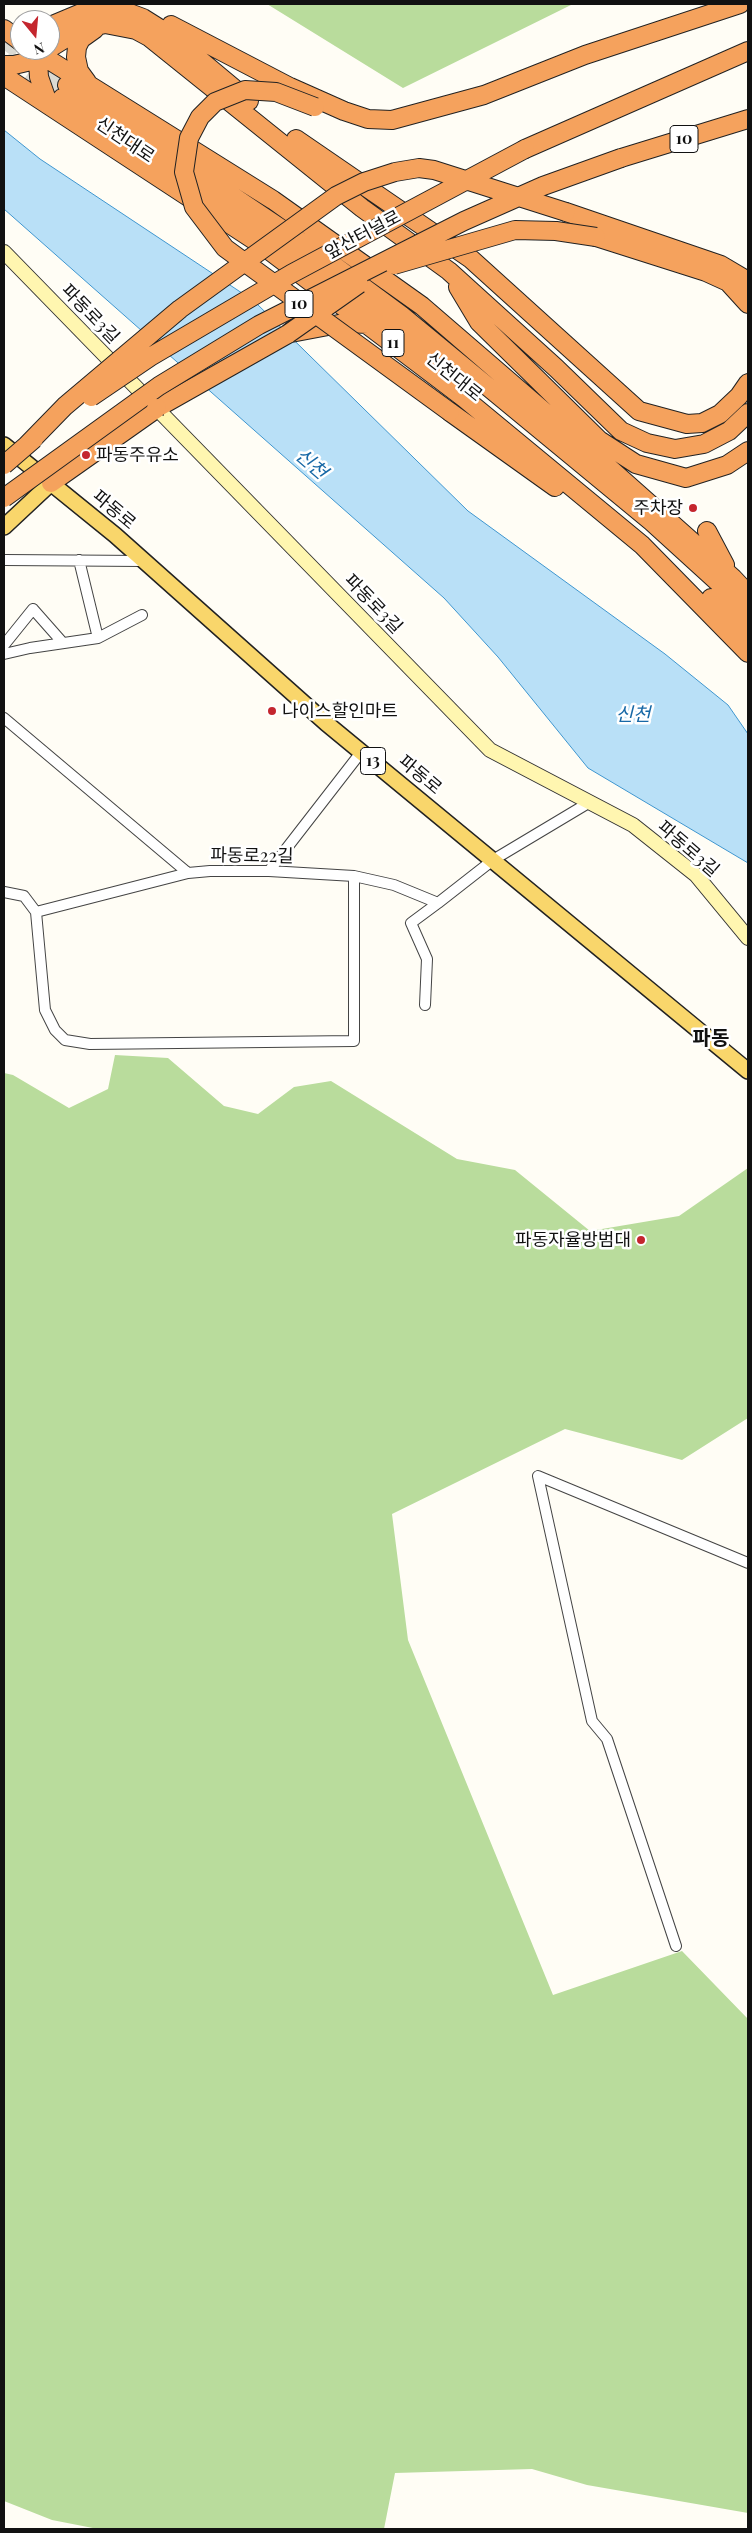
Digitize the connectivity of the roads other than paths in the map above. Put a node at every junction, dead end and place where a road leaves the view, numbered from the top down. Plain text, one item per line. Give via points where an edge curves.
1 (740, 4) edge
2 (70, 17) junction
3 (105, 17) junction
4 (60, 22) edge
5 (60, 26) edge
6 (4, 29) edge
7 (60, 41) edge
8 (4, 47) edge
9 (748, 51) edge
10 (28, 60) edge
11 (40, 60) edge
12 (55, 60) edge
13 (4, 65) edge
14 (4, 76) edge
15 (87, 82) junction
16 (484, 95) junction
17 (62, 98) junction
18 (748, 119) edge
19 (4, 252) edge
20 (448, 272) junction
21 (307, 279) junction
22 (358, 279) junction
23 (748, 280) edge
24 (748, 304) edge
25 (370, 326) junction
26 (295, 330) junction
27 (748, 384) edge
28 (748, 414) edge
29 (4, 445) edge
30 (26, 446) junction
31 (748, 451) edge
32 (4, 465) edge
33 (608, 467) junction
34 (51, 483) junction
35 (655, 490) dead end
36 (4, 498) edge
37 (4, 527) edge
38 (707, 531) dead end
39 (642, 546) junction
40 (4, 560) edge
41 (79, 560) junction
42 (143, 561) junction
43 (734, 578) junction
44 (748, 594) edge
45 (748, 613) edge
46 (142, 615) dead end
47 (748, 634) edge
48 (98, 638) junction
49 (63, 643) junction
50 (4, 645) edge
51 (748, 653) edge
52 (4, 654) edge
53 (4, 718) edge
54 (362, 751) junction
55 (590, 802) junction
56 (493, 860) junction
57 (269, 871) junction
58 (188, 873) junction
59 (354, 876) junction
60 (4, 892) edge
61 (438, 903) junction
62 (36, 912) junction
63 (748, 938) edge
64 (425, 1005) dead end
65 (748, 1071) edge
66 (748, 1563) edge
67 (676, 1946) dead end

1 - 16 highway via 585,55
2 - 3 highway
2 - 4 highway
2 - 5 highway
3 - 7 highway
3 - 15 highway via 81,39 77,47 79,71
3 - 16 highway via 137,11 156,18 290,87 368,119 392,120
3 - 20 highway via 136,30 165,49 362,208
3 - 27 highway via 127,12 156,25 312,152 471,259 639,411 687,424 702,423 720,414
6 - 8 highway
9 - 30 highway, 앞산터널로 / 10, bridge via 525,150 308,264 121,376
10 - 13 highway via 22,64
11 - 17 highway via 38,67 47,100
12 - 15 highway
14 - 17 highway, 11
15 - 17 highway via 75,78 58,82 52,95
15 - 33 highway via 273,200 422,306
16 - 39 highway, bridge via 430,122 407,129 376,130 353,125 276,92 245,90 216,102 200,117 189,138 184,172 194,207 225,248 608,525
17 - 21 highway, 11
17 - 22 highway, 신천대로 / 11
17 - 47 highway, 신천대로 / 11 via 307,262 392,326 584,484 673,562
18 - 22 highway, 앞산터널로 / 10, bridge via 543,186 464,221
19 - 55 street, 파동로3길 via 490,750
20 - 28 highway via 556,368 620,431 647,443 675,449 704,444 728,431
20 - 31 highway via 479,322 599,440 636,464 686,478 727,465
21 - 25 highway, 11
21 - 26 highway via 317,303
22 - 24 highway, bridge via 515,230 556,231 596,237 706,272 728,282
22 - 26 highway, bridge
22 - 36 highway, 앞산터널로 / 10, bridge via 300,303 208,355 104,424
22 - 45 highway, 신천대로 / 11 via 652,522
23 - 30 highway, bridge via 721,265 434,170 419,168 395,172 364,182 322,206 180,309 64,406
25 - 26 highway via 344,322
25 - 39 highway, 11 via 464,398
26 - 34 highway, bridge via 158,408
29 - 34 main road, 파동로 / 13
30 - 32 highway, 앞산터널로 / 10, bridge
33 - 35 highway
33 - 43 highway
34 - 37 main road
34 - 42 main road, 파동로 / 13
38 - 43 highway
39 - 51 highway, 11
40 - 41 street
41 - 42 street
41 - 48 street
42 - 54 main road, 파동로 / 13
43 - 44 highway
46 - 48 street
48 - 49 street
49 - 50 street via 33,609
49 - 52 street
53 - 58 street
54 - 56 main road, 파동로 / 13
54 - 57 street
55 - 56 street
55 - 63 street, 파동로3길 via 632,826 696,876
56 - 61 street
56 - 65 main road, 파동로 / 13
57 - 58 street, 파동로22길
57 - 59 street, 파동로22길
58 - 62 street, 파동로22길
59 - 61 street, 파동로22길 via 394,884
59 - 62 street via 354,1041 90,1044 66,1040 55,1030 45,1010
60 - 62 street via 24,896
61 - 64 street via 411,923 427,959
66 - 67 street via 538,1476 592,1721 607,1739

